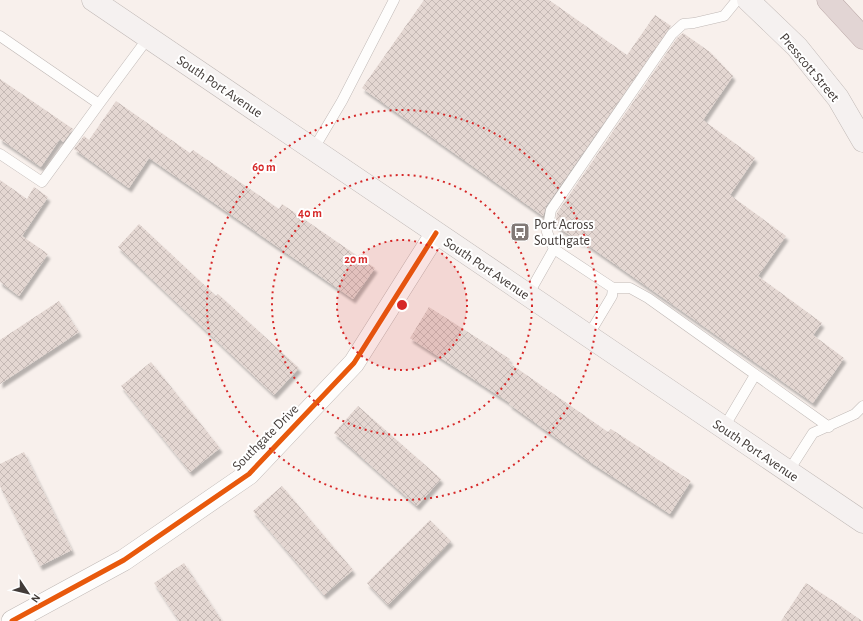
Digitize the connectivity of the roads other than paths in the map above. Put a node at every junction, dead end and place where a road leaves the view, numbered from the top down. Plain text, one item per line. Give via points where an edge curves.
1 (93, 0) edge
2 (394, 0) edge
3 (737, 0) edge
4 (748, 0) edge
5 (828, 0) edge
6 (0, 36) edge
7 (148, 38) junction
8 (863, 38) edge
9 (99, 104) junction
10 (863, 141) edge
11 (313, 150) junction
12 (0, 154) edge
13 (436, 233) junction
14 (554, 248) junction
15 (613, 288) junction
16 (528, 296) junction
17 (588, 336) junction
18 (755, 375) junction
19 (863, 406) edge
20 (829, 427) junction
21 (723, 429) junction
22 (788, 472) junction
23 (863, 522) edge
24 (12, 621) edge

1 - 7 main road, South Port Avenue
2 - 11 lane via 342,101
3 - 14 lane via 724,16 683,24 672,34 551,210 547,232
4 - 10 main road, Presscott Street via 797,47 833,92
5 - 8 highway
6 - 9 lane
7 - 9 lane
7 - 11 main road, South Port Avenue
9 - 12 lane via 42,182
11 - 13 main road, South Port Avenue
13 - 16 main road, South Port Avenue
13 - 24 street, Southgate Drive via 354,363 249,474 124,560
14 - 15 lane
14 - 16 lane
15 - 17 lane via 612,296
15 - 18 lane via 630,288 648,298
16 - 17 main road, South Port Avenue
17 - 21 main road, South Port Avenue
18 - 20 lane
18 - 21 lane
19 - 20 lane via 855,414
20 - 22 lane via 813,433
21 - 22 main road, South Port Avenue
22 - 23 main road, South Port Avenue

